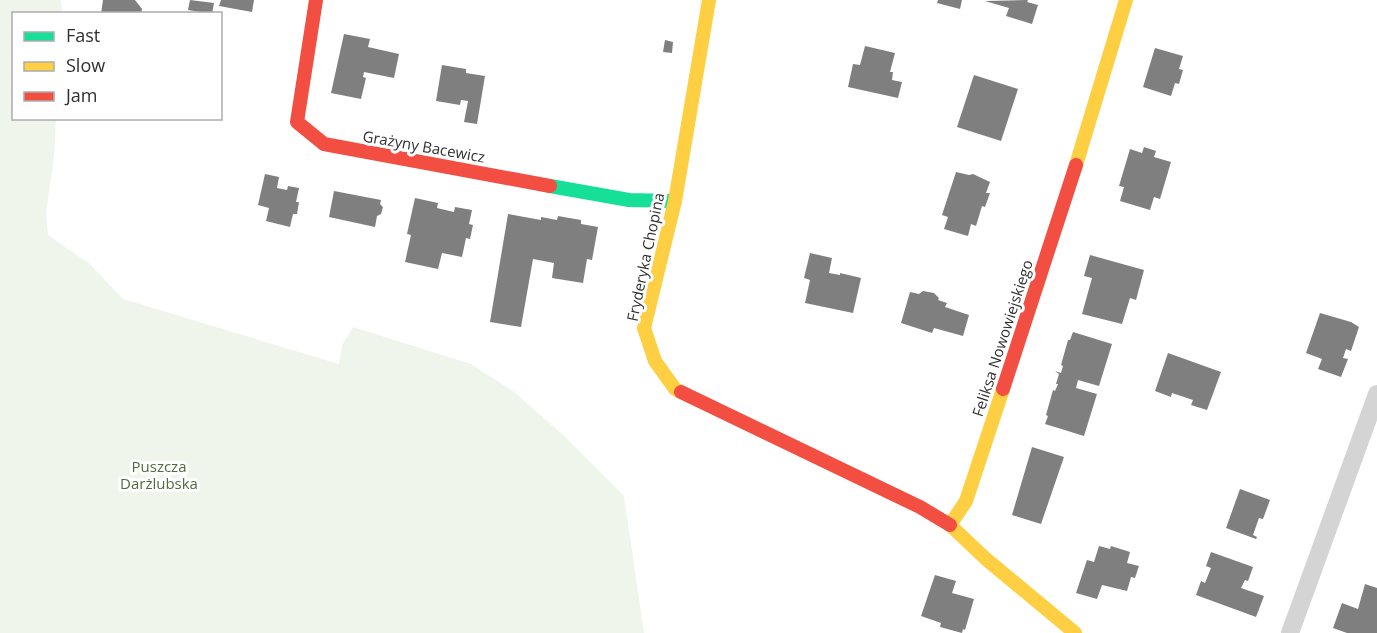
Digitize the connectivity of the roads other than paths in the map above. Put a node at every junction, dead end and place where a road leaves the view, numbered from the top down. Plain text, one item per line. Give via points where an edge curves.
1 (316, 0) edge
2 (709, 0) edge
3 (1126, 0) edge
4 (675, 201) junction
5 (1377, 393) edge
6 (950, 525) junction
7 (1075, 633) edge
8 (1290, 633) edge

1 - 4 street, Grażyny Bacewicz via 297,122 324,144 629,200
2 - 4 street, Fryderyka Chopina
3 - 6 street, Feliksa Nowowiejskiego via 966,501
4 - 6 street, Fryderyka Chopina via 644,328 647,347 675,389
5 - 8 street
6 - 7 street

